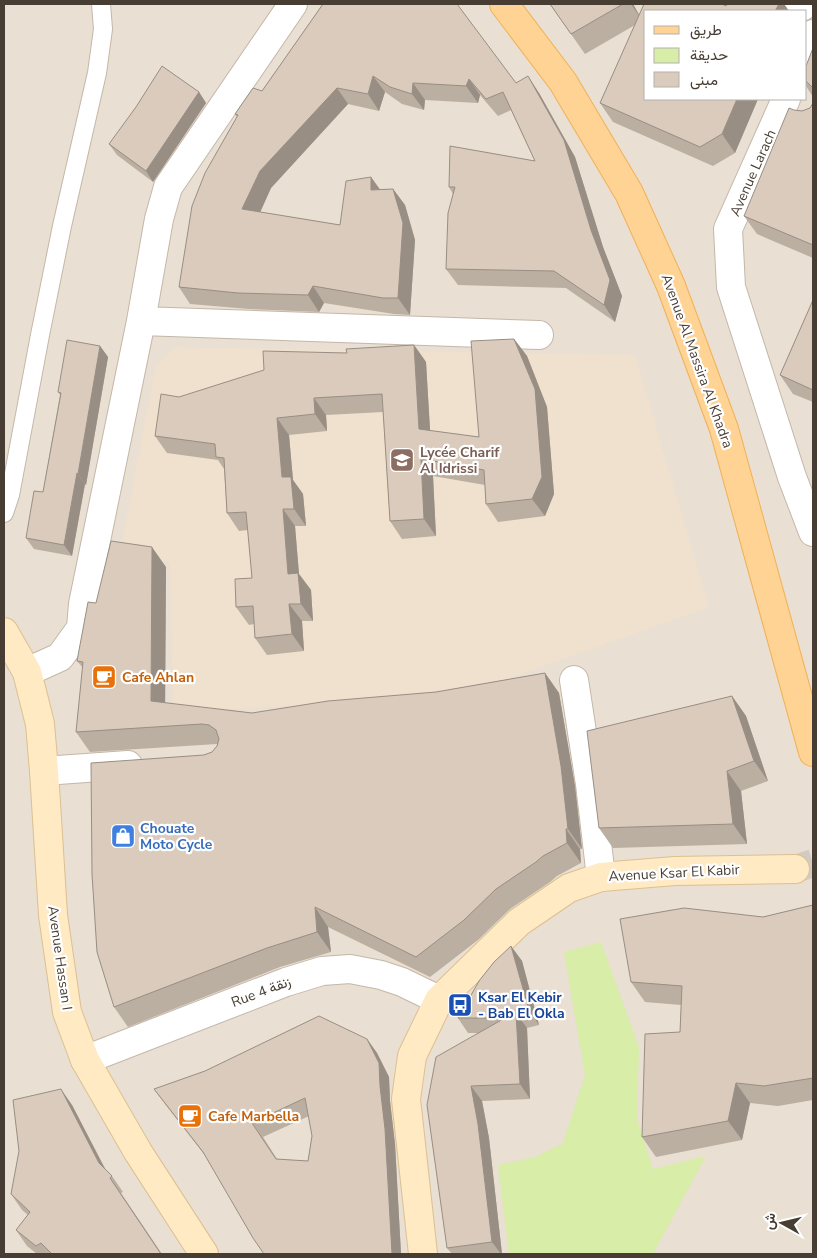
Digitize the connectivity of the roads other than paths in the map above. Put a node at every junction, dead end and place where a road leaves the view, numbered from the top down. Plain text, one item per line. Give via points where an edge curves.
1 (101, 4) edge
2 (293, 4) edge
3 (504, 4) edge
4 (788, 4) edge
5 (803, 10) edge
6 (813, 34) edge
7 (807, 49) edge
8 (793, 104) edge
9 (141, 321) junction
10 (539, 335) dead end
11 (4, 513) edge
12 (813, 532) edge
13 (4, 632) edge
14 (27, 672) junction
15 (574, 680) dead end
16 (813, 752) edge
17 (150, 764) edge
18 (44, 771) junction
19 (795, 869) tunnel mouth
20 (601, 877) junction
21 (439, 1000) junction
22 (85, 1060) junction
23 (204, 1254) edge
24 (423, 1254) edge

1 - 11 lane via 103,29 98,73 62,226
2 - 9 street via 168,187 159,219
3 - 16 main road, Avenue Al Massira Al Khadra via 563,82 628,193 671,286 724,428
4 - 5 lane
6 - 7 street
8 - 12 street, Avenue Larach via 728,229 731,287
9 - 10 street
9 - 14 street via 81,628 60,657
13 - 14 main road, Avenue Hassan I
14 - 18 main road, Avenue Hassan I via 40,724
15 - 20 street
17 - 18 street
18 - 22 main road, Avenue Hassan I via 53,916 61,974 67,1012
19 - 20 main road, Avenue Ksar El Kabir via 675,871
20 - 21 main road, Avenue Ksar El Kabir via 569,888 518,922
21 - 22 street, Rue 4 زنقة via 381,975 350,969 322,971
21 - 24 main road, Avenue Ksar El Kabir via 412,1056 406,1099
22 - 23 main road, Avenue Hassan I via 138,1152

